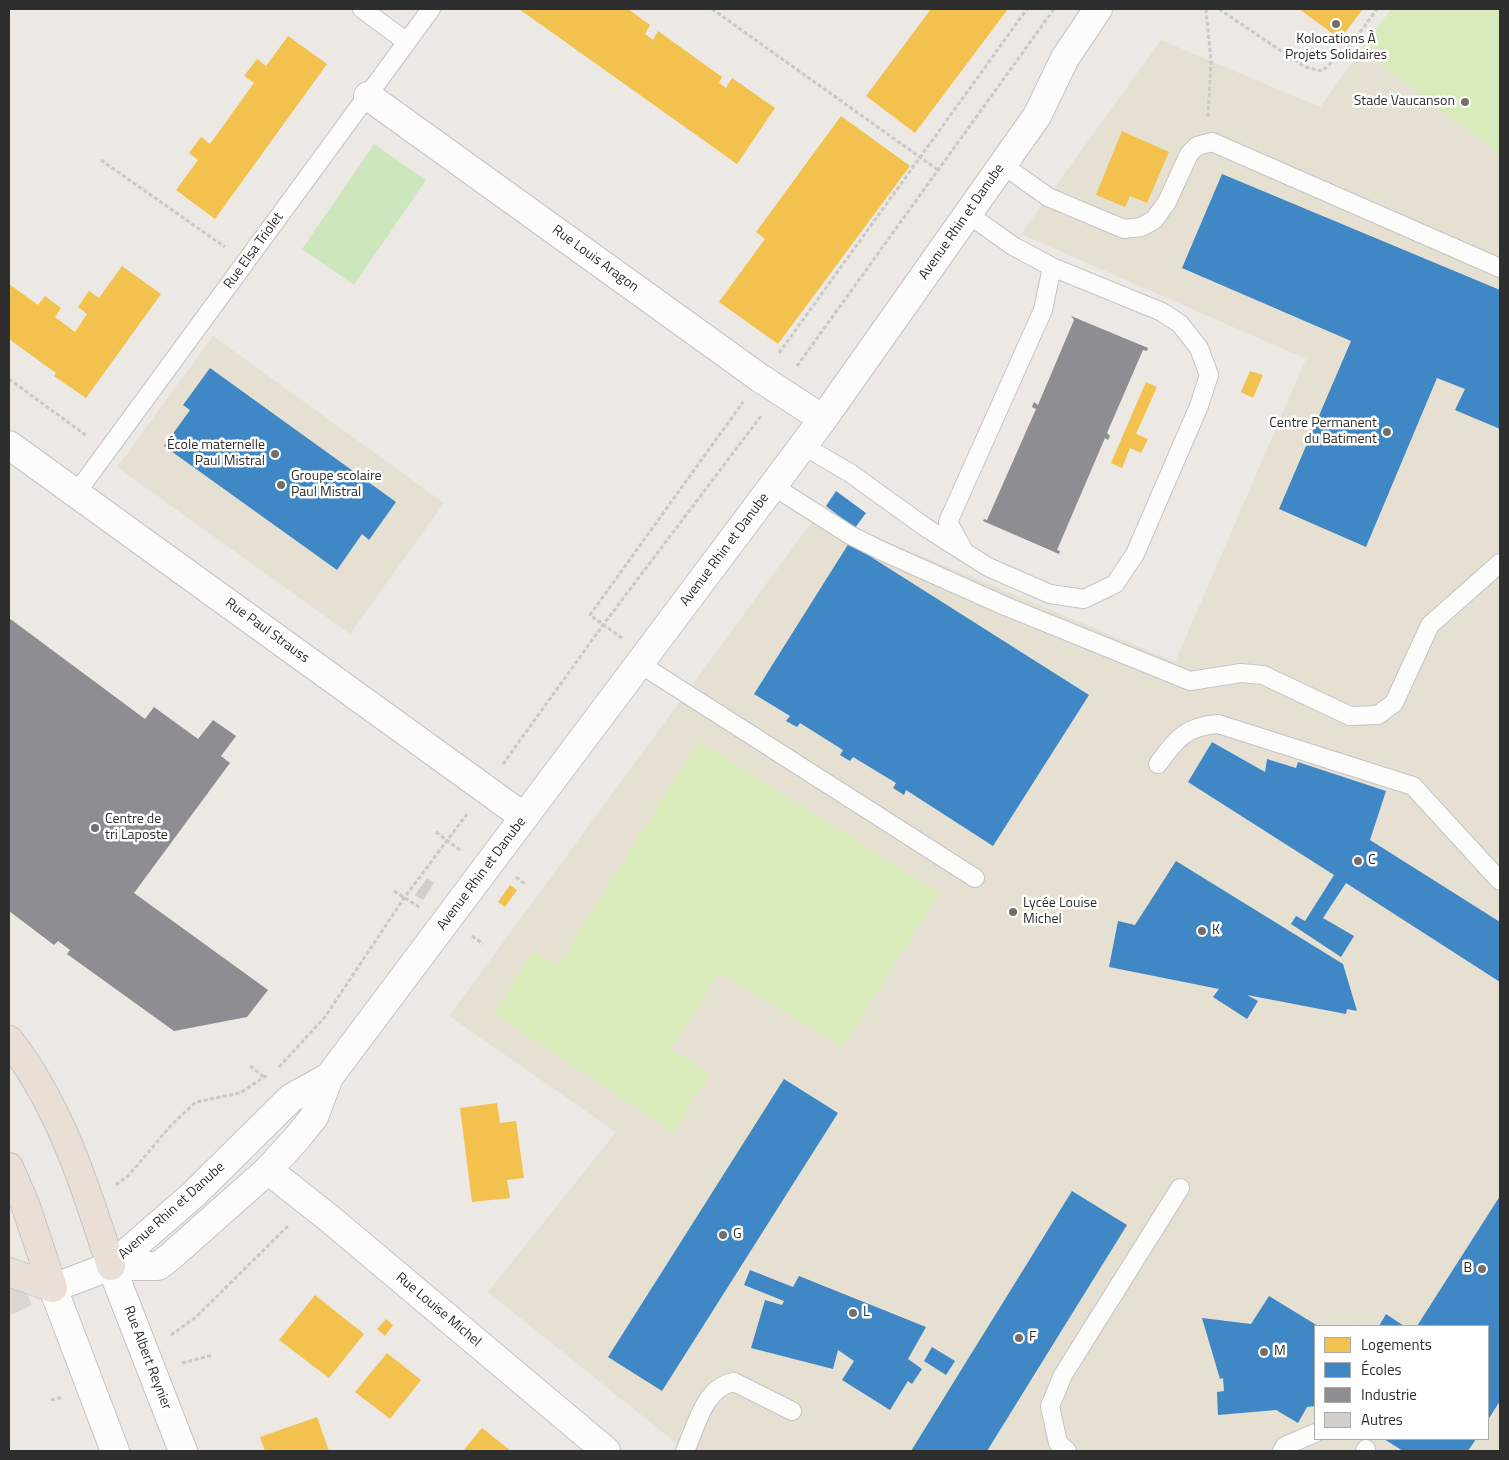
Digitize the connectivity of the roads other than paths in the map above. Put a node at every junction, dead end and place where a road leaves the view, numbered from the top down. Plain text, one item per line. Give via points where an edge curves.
1 (362, 9) edge
2 (431, 9) edge
3 (1098, 9) edge
4 (407, 42) junction
5 (368, 96) junction
6 (1003, 165) junction
7 (968, 214) junction
8 (1052, 267) junction
9 (1500, 268) edge
10 (823, 420) junction
11 (9, 445) edge
12 (804, 446) junction
13 (773, 486) junction
14 (77, 492) junction
15 (965, 553) junction
16 (1500, 563) edge
17 (640, 664) junction
18 (1158, 764) dead end
19 (524, 817) junction
20 (975, 878) dead end
21 (1500, 881) edge
22 (9, 1040) edge
23 (329, 1077) junction
24 (9, 1167) edge
25 (268, 1170) junction
26 (1180, 1188) dead end
27 (111, 1266) junction
28 (9, 1272) edge
29 (53, 1288) junction
30 (792, 1411) dead end
31 (1314, 1433) edge
32 (115, 1451) edge
33 (183, 1451) edge
34 (606, 1451) edge
35 (685, 1451) edge
36 (1067, 1451) edge
37 (1282, 1451) edge

1 - 4 lane
2 - 4 lane, Rue Elsa Triolet
3 - 6 street, Avenue Rhin et Danube via 1065,58 1037,116
4 - 5 lane, Rue Elsa Triolet
5 - 10 street, Rue Louis Aragon
5 - 14 lane, Rue Elsa Triolet
6 - 7 street, Avenue Rhin et Danube
6 - 9 lane via 1048,197 1124,229 1142,227 1154,220 1168,202 1189,154 1197,146 1212,142
7 - 8 lane via 1013,246
7 - 10 street, Avenue Rhin et Danube
8 - 15 lane via 1042,310 948,522
8 - 15 lane via 1162,312 1180,324 1199,348 1209,375 1199,406 1135,554 1114,584 1084,599 1050,594 988,567
10 - 12 street, Avenue Rhin et Danube
11 - 14 street, Rue Paul Strauss
12 - 13 street, Avenue Rhin et Danube
12 - 15 lane via 850,473
13 - 16 lane via 850,535 882,551 1136,661 1190,681 1241,673 1263,675 1350,716 1378,715 1394,703 1430,625
13 - 17 street, Avenue Rhin et Danube
14 - 19 street, Rue Paul Strauss
17 - 19 street, Avenue Rhin et Danube
17 - 20 lane
18 - 21 lane via 1172,744 1188,730 1218,724 1413,786
19 - 23 street, Avenue Rhin et Danube
22 - 27 highway via 53,1112 83,1181
23 - 25 street, Avenue Rhin et Danube via 314,1116
23 - 27 street, Avenue Rhin et Danube via 291,1098 194,1194
24 - 29 highway
25 - 27 street, Avenue Rhin et Danube via 158,1266
25 - 34 street, Rue Louise Michel
26 - 36 lane via 1063,1375 1050,1406 1058,1444
27 - 29 street
27 - 33 street, Rue Albert Reynier
28 - 29 highway
29 - 32 street
30 - 35 lane via 734,1382 723,1384 713,1391
31 - 37 lane via 1285,1446

